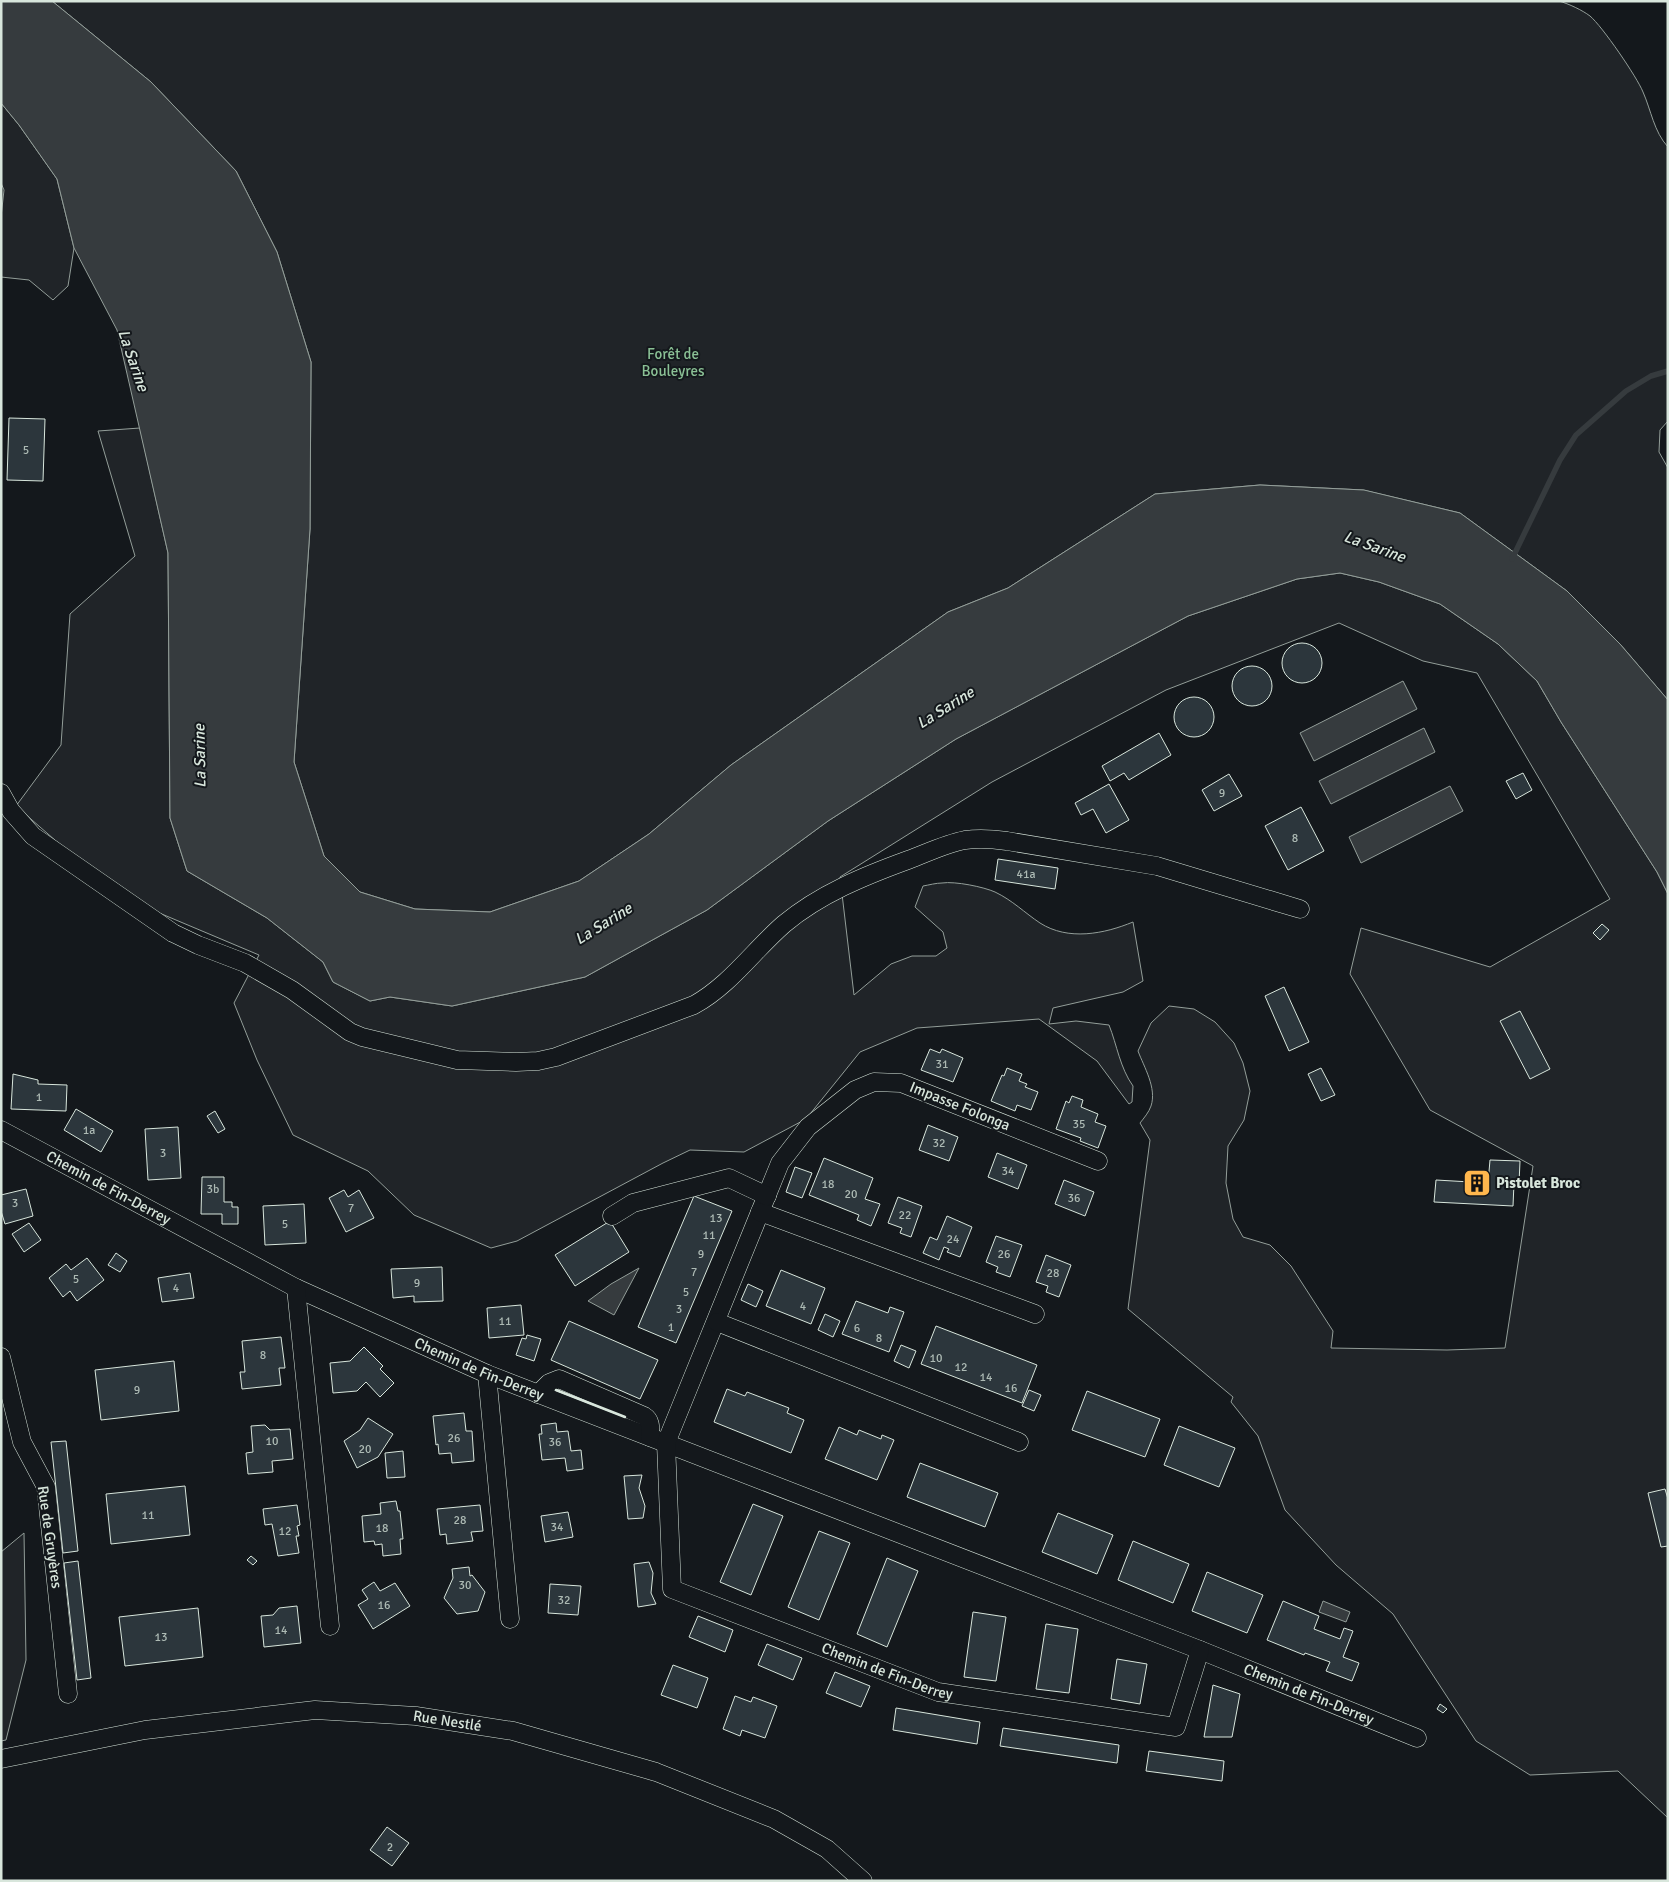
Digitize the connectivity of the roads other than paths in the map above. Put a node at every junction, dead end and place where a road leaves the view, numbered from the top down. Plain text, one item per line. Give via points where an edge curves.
1 (1, 792) edge
2 (1300, 908) dead end
3 (1, 1130) edge
4 (1098, 1161) dead end
5 (764, 1204) junction
6 (612, 1216) dead end
7 (296, 1288) junction
8 (1035, 1314) dead end
9 (716, 1322) junction
10 (1, 1357) edge
11 (487, 1374) junction
12 (658, 1440) junction
13 (1019, 1442) dead end
14 (510, 1619) dead end
15 (330, 1626) dead end
16 (1200, 1650) junction
17 (68, 1694) dead end
18 (1417, 1738) dead end
19 (1, 1759) edge
20 (863, 1881) edge

1 - 2 street via 11,811 33,836 173,933 245,963 292,990 350,1032 457,1060 516,1062 556,1056 694,1005 721,986 784,924 818,900 875,872 964,841 1007,841 1157,866
3 - 7 street, Chemin de Fin-Derrey
4 - 5 street, Impasse Folonga via 901,1083 874,1082 855,1090 808,1127 780,1163
5 - 6 street via 735,1180 722,1178 634,1203
5 - 8 street
5 - 9 street, Impasse Folonga
7 - 11 street, Chemin de Fin-Derrey
7 - 15 street
9 - 12 street, Impasse Folonga
9 - 13 street
10 - 17 street, Rue de Gruyères via 22,1442 46,1487
11 - 12 street, Chemin de Fin-Derrey
11 - 14 street
12 - 16 street, Chemin de Fin-Derrey
12 - 16 street, Chemin de Fin-Derrey via 672,1589 865,1664 938,1692 1176,1727
16 - 18 street, Chemin de Fin-Derrey
19 - 20 street, Rue Nestlé via 145,1730 315,1710 426,1718 513,1731 656,1772 774,1820 827,1849

